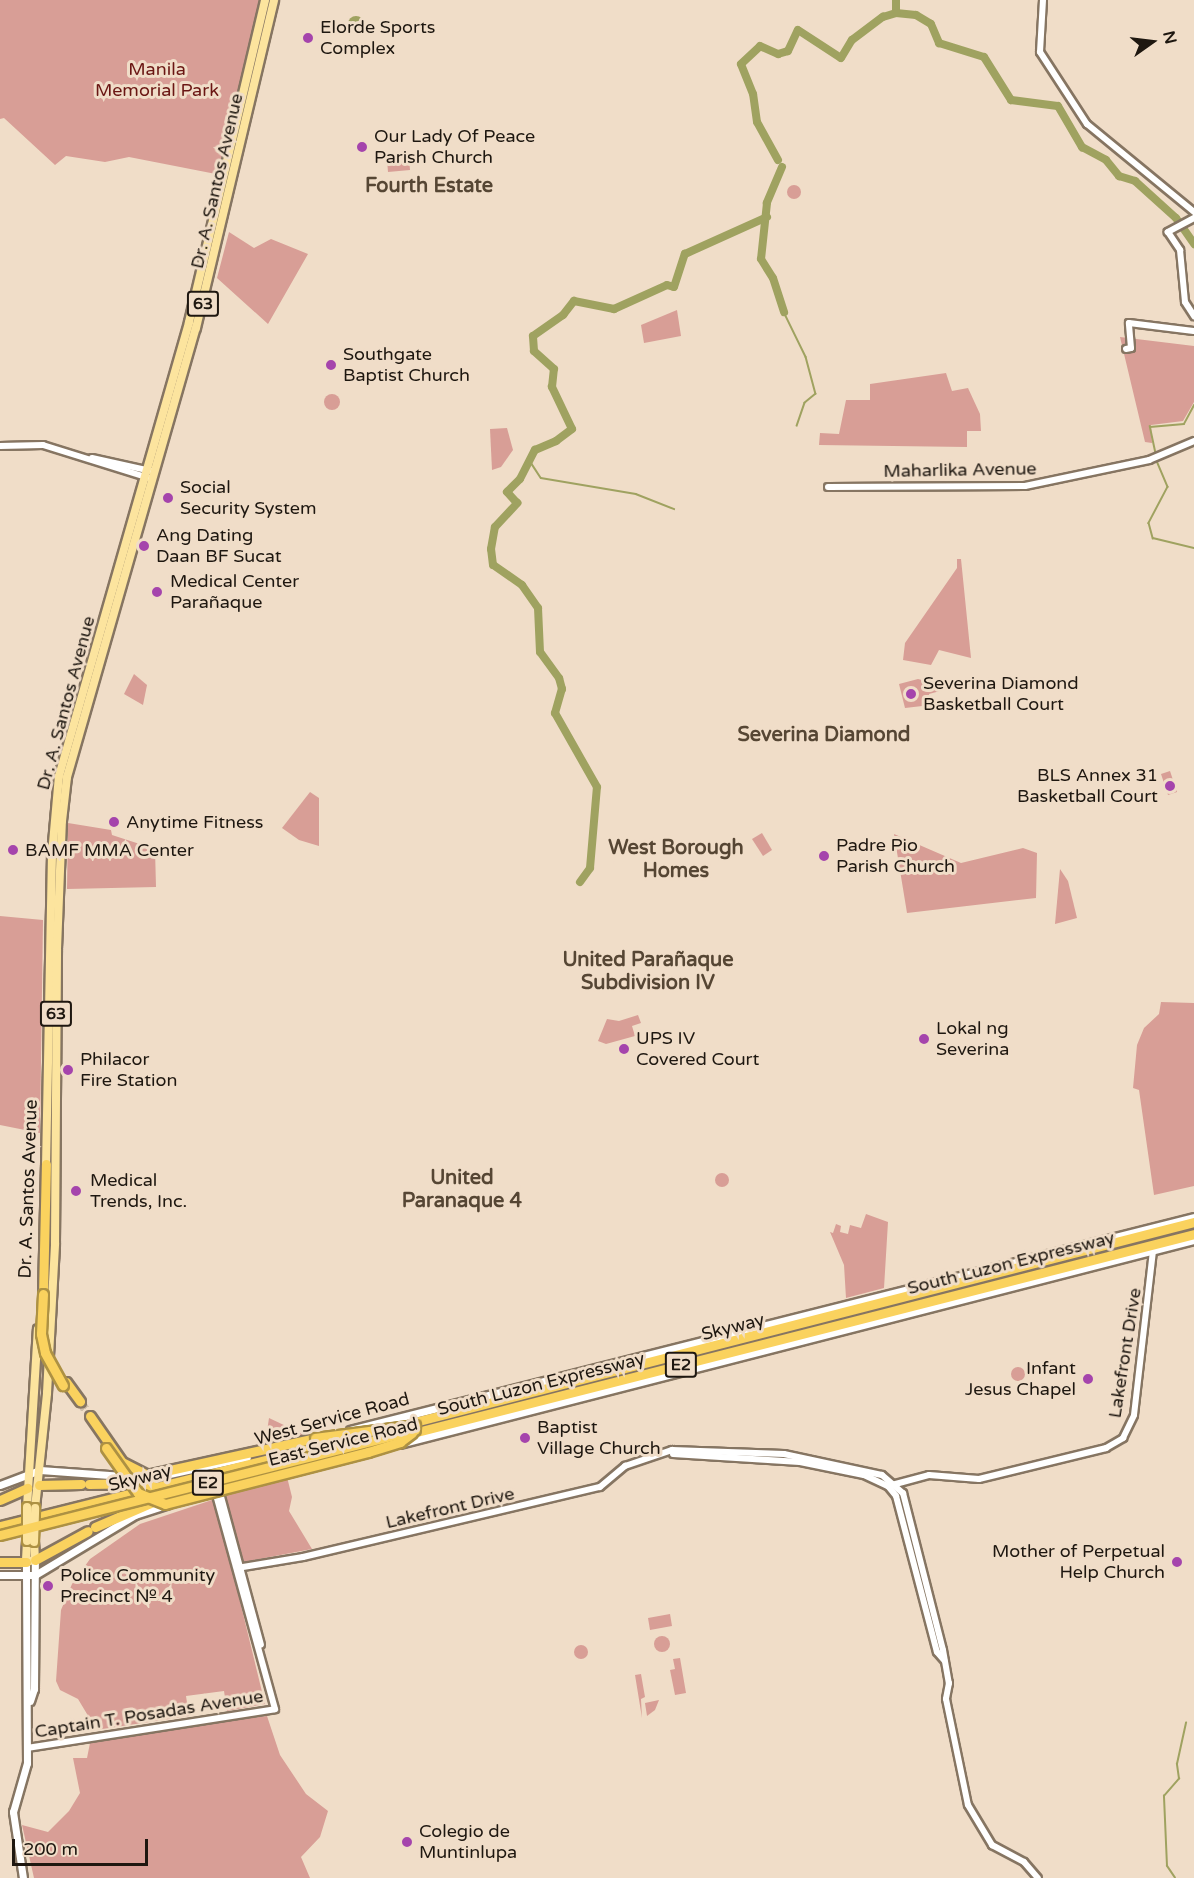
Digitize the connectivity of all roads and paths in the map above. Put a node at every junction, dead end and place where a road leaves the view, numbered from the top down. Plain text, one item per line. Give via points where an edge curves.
1 (265, 0) edge
2 (274, 0) edge
3 (1043, 0) edge
4 (1194, 212) edge
5 (1194, 218) edge
6 (1194, 316) edge
7 (1194, 332) edge
8 (1128, 348) dead end
9 (1194, 441) edge
10 (0, 446) edge
11 (144, 472) junction
12 (153, 475) junction
13 (828, 487) dead end
14 (52, 1000) junction
15 (52, 1010) junction
16 (46, 1164) junction
17 (54, 1193) junction
18 (1194, 1217) edge
19 (1194, 1224) edge
20 (1194, 1232) edge
21 (1194, 1240) edge
22 (1153, 1251) junction
23 (45, 1294) junction
24 (78, 1403) tunnel mouth
25 (415, 1427) junction
26 (31, 1452) junction
27 (42, 1454) junction
28 (660, 1455) junction
29 (40, 1470) junction
30 (28, 1473) junction
31 (189, 1478) junction
32 (896, 1483) junction
33 (0, 1485) edge
34 (39, 1485) junction
35 (888, 1486) junction
36 (27, 1488) junction
37 (217, 1492) junction
38 (167, 1496) junction
39 (0, 1500) edge
40 (31, 1507) junction
41 (0, 1528) edge
42 (0, 1537) edge
43 (30, 1561) junction
44 (0, 1562) edge
45 (239, 1567) junction
46 (0, 1575) edge
47 (35, 1575) junction
48 (26, 1577) junction
49 (944, 1660) junction
50 (28, 1709) junction
51 (27, 1747) junction
52 (23, 1878) edge
53 (1038, 1878) edge

1 - 11 main road, Dr. A. Santos Avenue / 63 via 203,270
2 - 12 main road, Dr. A. Santos Avenue / 63 via 211,272
3 - 4 street via 1040,52 1087,124
5 - 6 street via 1168,232 1180,249 1185,302
7 - 8 street via 1129,323
9 - 13 street, Maharlika Avenue via 1149,460 1025,486
10 - 11 street via 32,443
11 - 12 street
11 - 14 main road, Dr. A. Santos Avenue / 63 via 59,776 53,820
12 - 14 main road, Dr. A. Santos Avenue / 63 via 67,777
14 - 15 main road, Dr. A. Santos Avenue / 63
15 - 16 main road, Dr. A. Santos Avenue / 63
15 - 17 main road, Dr. A. Santos Avenue / 63
16 - 23 highway
16 - 26 main road, Dr. A. Santos Avenue / 63
17 - 23 highway
17 - 27 main road, Dr. A. Santos Avenue / 63 via 56,1243
18 - 29 main road, West Service Road via 168,1477
19 - 25 highway, Skyway / E2
19 - 31 highway, South Luzon Expressway / E2
20 - 25 highway, Skyway / E2
20 - 38 highway, South Luzon Expressway / E2
21 - 22 main road, East Service Road
22 - 32 street, Lakefront Drive via 1134,1415 1123,1438 1106,1448 979,1479 941,1474
22 - 37 main road, East Service Road
23 - 24 highway, bridge via 41,1334 45,1353
25 - 25 highway, bridge via 400,1442 368,1452 165,1504 138,1493 87,1417 122,1462 154,1476 340,1433
25 - 41 highway, Skyway / E2, bridge
25 - 42 highway, Skyway / E2, bridge
26 - 27 main road
26 - 30 main road, Dr. A. Santos Avenue / 63
27 - 29 main road, Dr. A. Santos Avenue / 63
28 - 32 street, Lakefront Drive via 682,1448 784,1454 846,1465
28 - 35 street, Lakefront Drive via 784,1460 844,1470
28 - 45 street, Lakefront Drive via 625,1466 600,1487 303,1557
29 - 30 main road, West Service Road
29 - 34 main road, Dr. A. Santos Avenue / 63
30 - 33 main road, West Service Road
30 - 36 main road, Dr. A. Santos Avenue / 63
31 - 34 highway via 150,1484
31 - 41 highway, South Luzon Expressway / E2
32 - 35 street, Lakefront Drive
32 - 49 street via 903,1493
34 - 36 main road
34 - 40 main road, Dr. A. Santos Avenue / 63
35 - 49 street via 896,1496 937,1652
36 - 39 highway
36 - 40 main road, Dr. A. Santos Avenue / 63
37 - 45 street
37 - 47 main road, East Service Road via 141,1513
38 - 42 highway, South Luzon Expressway / E2
38 - 43 highway
40 - 43 main road, Dr. A. Santos Avenue / 63, bridge
43 - 44 highway
43 - 47 main road, Dr. A. Santos Avenue / 63
43 - 48 main road, Dr. A. Santos Avenue / 63
45 - 51 street, Captain T. Posadas Avenue via 274,1707
46 - 48 main road, East Service Road
47 - 48 main road, East Service Road
47 - 50 main road, Dr. A. Santos Avenue via 34,1689
48 - 50 main road, Dr. A. Santos Avenue
49 - 53 street via 949,1683 946,1699 968,1805 992,1845 1024,1862
50 - 51 main road
51 - 52 main road via 13,1812

